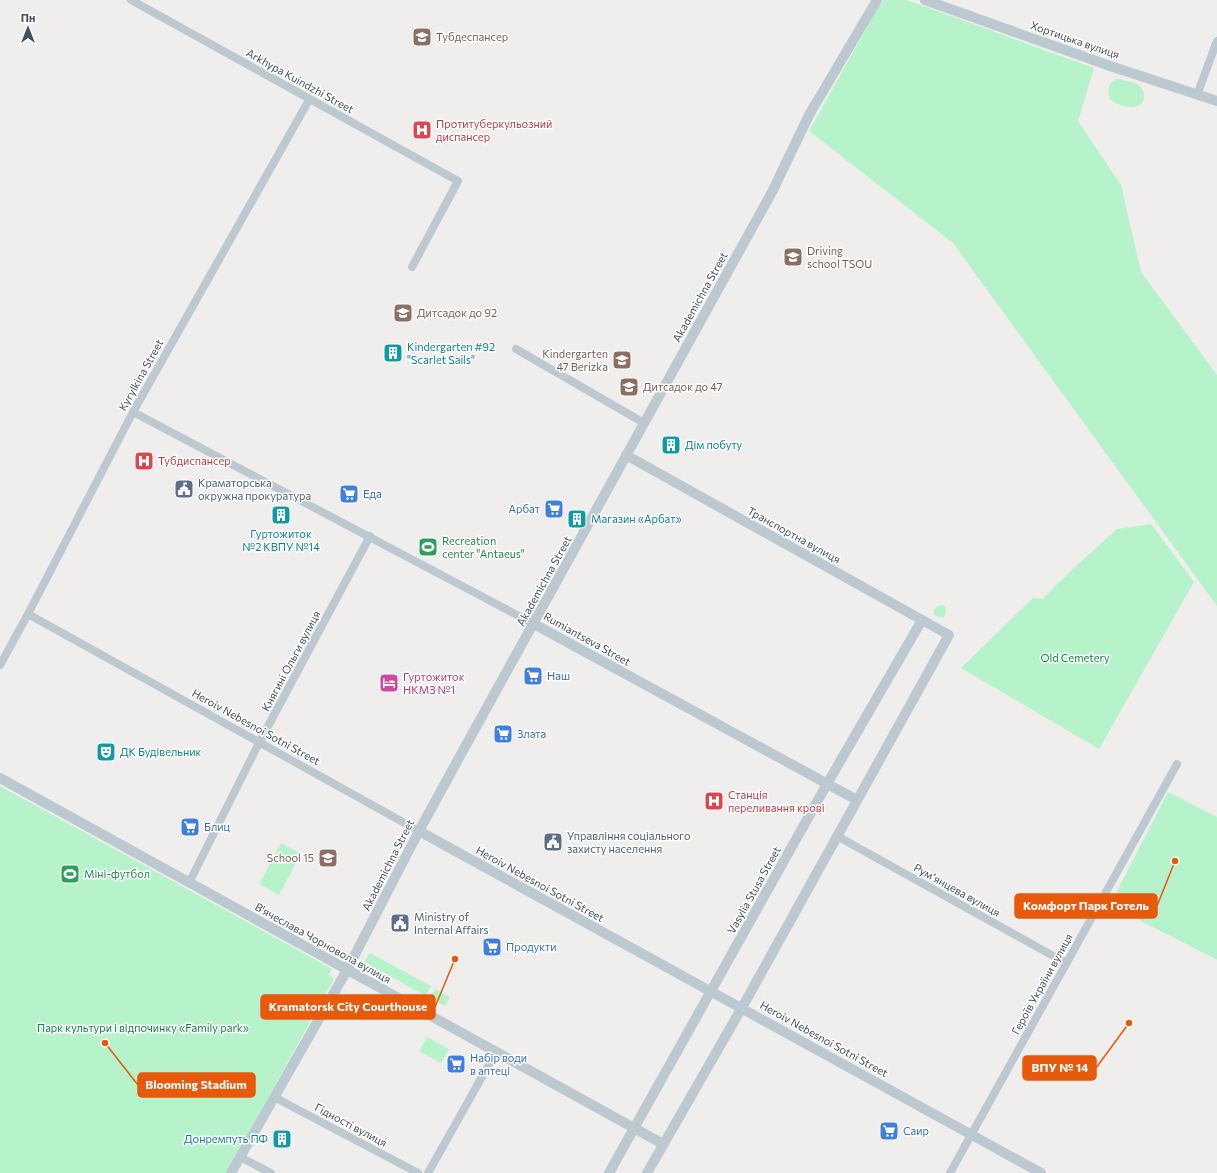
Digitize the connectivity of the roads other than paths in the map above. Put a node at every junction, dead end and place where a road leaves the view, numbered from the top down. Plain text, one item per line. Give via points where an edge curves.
1 (131, 0) edge
2 (877, 0) edge
3 (925, 0) edge
4 (1217, 41) edge
5 (1198, 95) junction
6 (309, 100) junction
7 (1217, 102) edge
8 (412, 267) dead end
9 (516, 349) dead end
10 (133, 412) junction
11 (644, 424) junction
12 (626, 455) junction
13 (370, 536) junction
14 (28, 614) junction
15 (922, 620) junction
16 (534, 624) junction
17 (0, 665) edge
18 (259, 743) junction
19 (1176, 764) dead end
20 (0, 778) edge
21 (827, 784) junction
22 (857, 800) junction
23 (419, 831) junction
24 (837, 836) junction
25 (189, 882) junction
26 (1066, 963) junction
27 (347, 970) junction
28 (711, 991) junction
29 (742, 1008) junction
30 (496, 1052) junction
31 (274, 1097) junction
32 (634, 1128) junction
33 (971, 1134) junction
34 (664, 1144) junction
35 (240, 1157) junction
36 (231, 1173) edge
37 (271, 1173) edge
38 (418, 1173) edge
39 (428, 1173) edge
40 (610, 1173) edge
41 (648, 1173) edge
42 (950, 1173) edge
43 (1041, 1173) edge

1 - 6 street, Arkhypa Kuindzhi Street
2 - 11 street, Akademichna Street via 809,115 772,192
3 - 5 street, Хортицька вулиця
4 - 5 street
5 - 7 street, Хортицька вулиця
6 - 8 street, Arkhypa Kuindzhi Street via 458,181
6 - 10 street, Kyrylkina Street
9 - 11 street
10 - 13 street, Rumiantseva Street
10 - 14 street, Kyrylkina Street
11 - 12 street, Akademichna Street
12 - 15 street, Транспортна вулиця
12 - 16 street, Akademichna Street
13 - 16 street, Rumiantseva Street
13 - 18 street, Княгині Ольги вулиця
14 - 17 street, Kyrylkina Street
14 - 18 street, Heroiv Nebesnoi Sotni Street
15 - 21 street, Vasylia Stusa Street
15 - 22 street, Транспортна вулиця via 949,635
16 - 21 street, Rumiantseva Street
16 - 23 street, Akademichna Street
18 - 23 street, Heroiv Nebesnoi Sotni Street
18 - 25 street, Княгині Ольги вулиця
19 - 26 street, Героїв України вулиця
20 - 25 street, В'ячеслава Чорновола вулиця
21 - 22 street, Rumiantseva Street
21 - 28 street, Vasylia Stusa Street
22 - 24 street
23 - 27 street, Akademichna Street
23 - 28 street, Heroiv Nebesnoi Sotni Street
24 - 26 street, Рум’янцева вулиця
24 - 29 street
25 - 27 street, В'ячеслава Чорновола вулиця
26 - 33 street, Героїв України вулиця
27 - 30 street, В'ячеслава Чорновола вулиця
27 - 31 street, Akademichna Street
28 - 29 street, Heroiv Nebesnoi Sotni Street
28 - 32 street, Vasylia Stusa Street
29 - 33 street, Heroiv Nebesnoi Sotni Street
29 - 34 street
30 - 32 street, В'ячеслава Чорновола вулиця
30 - 39 street
31 - 35 street, Akademichna Street
31 - 38 street, Гідності вулиця
32 - 34 street, В'ячеслава Чорновола вулиця
32 - 40 street, Vasylia Stusa Street
33 - 42 street, Героїв України вулиця
33 - 43 street, Heroiv Nebesnoi Sotni Street
34 - 41 street
35 - 36 street, Akademichna Street
35 - 37 street

